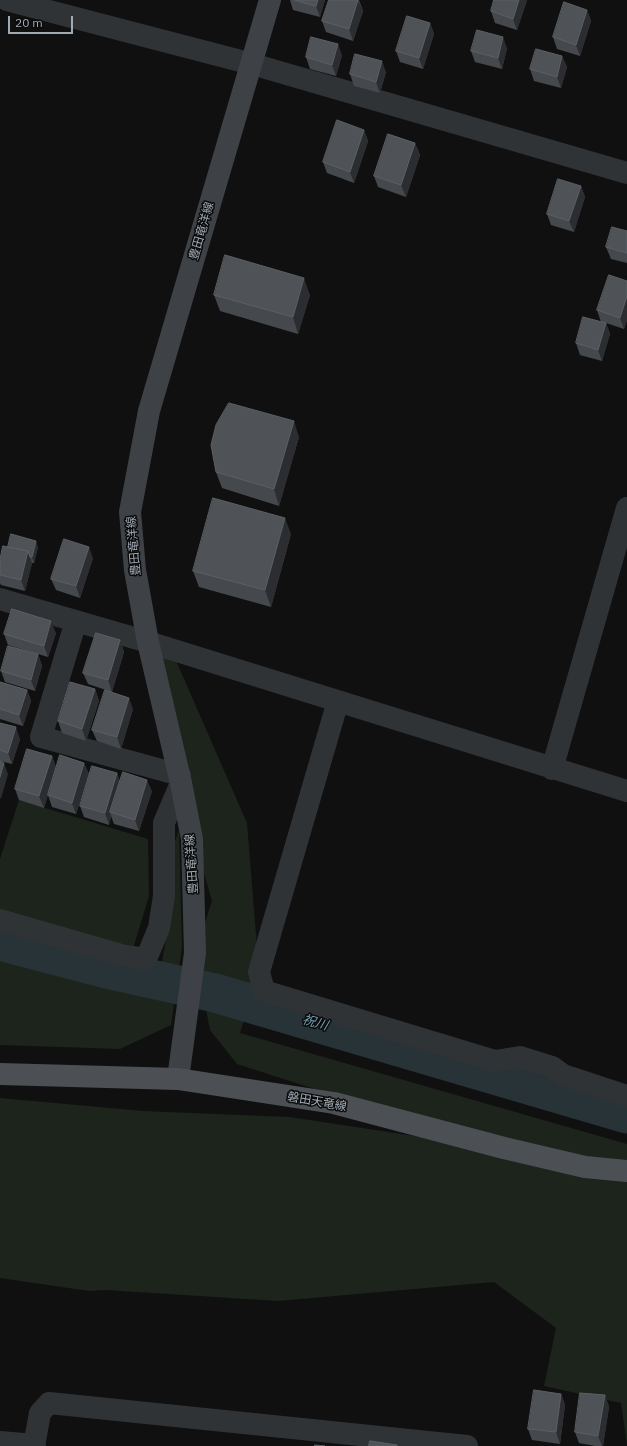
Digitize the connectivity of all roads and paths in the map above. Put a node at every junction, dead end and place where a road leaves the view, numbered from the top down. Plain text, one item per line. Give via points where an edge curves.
1 (270, 0) edge
2 (19, 2) edge
3 (252, 64) junction
4 (627, 173) edge
5 (627, 508) edge
6 (1, 602) edge
7 (76, 621) junction
8 (148, 642) junction
9 (338, 701) junction
10 (552, 769) junction
11 (180, 779) junction
12 (627, 791) edge
13 (0, 920) edge
14 (0, 1074) edge
15 (178, 1079) junction
16 (627, 1096) edge
17 (627, 1171) edge
18 (0, 1442) edge
19 (34, 1446) edge
20 (467, 1446) edge

1 - 3 main road, 豊田竜洋線
2 - 3 street
3 - 4 street
3 - 8 main road, 豊田竜洋線 via 149,411 130,512 135,570
5 - 10 street
6 - 7 street
7 - 8 street
7 - 11 street via 41,737
8 - 9 street
8 - 11 main road, 豊田竜洋線
9 - 10 street
9 - 16 street via 259,972 264,991 495,1061 520,1057 552,1067 563,1075
10 - 12 street
11 - 13 street via 164,823 164,896 159,928 146,959 125,956
11 - 15 main road, 豊田竜洋線 via 192,839 195,953
14 - 15 main road, 磐田天竜線
15 - 17 main road, 磐田天竜線 via 334,1103 585,1167
18 - 19 street
19 - 20 street via 40,1413 49,1403

